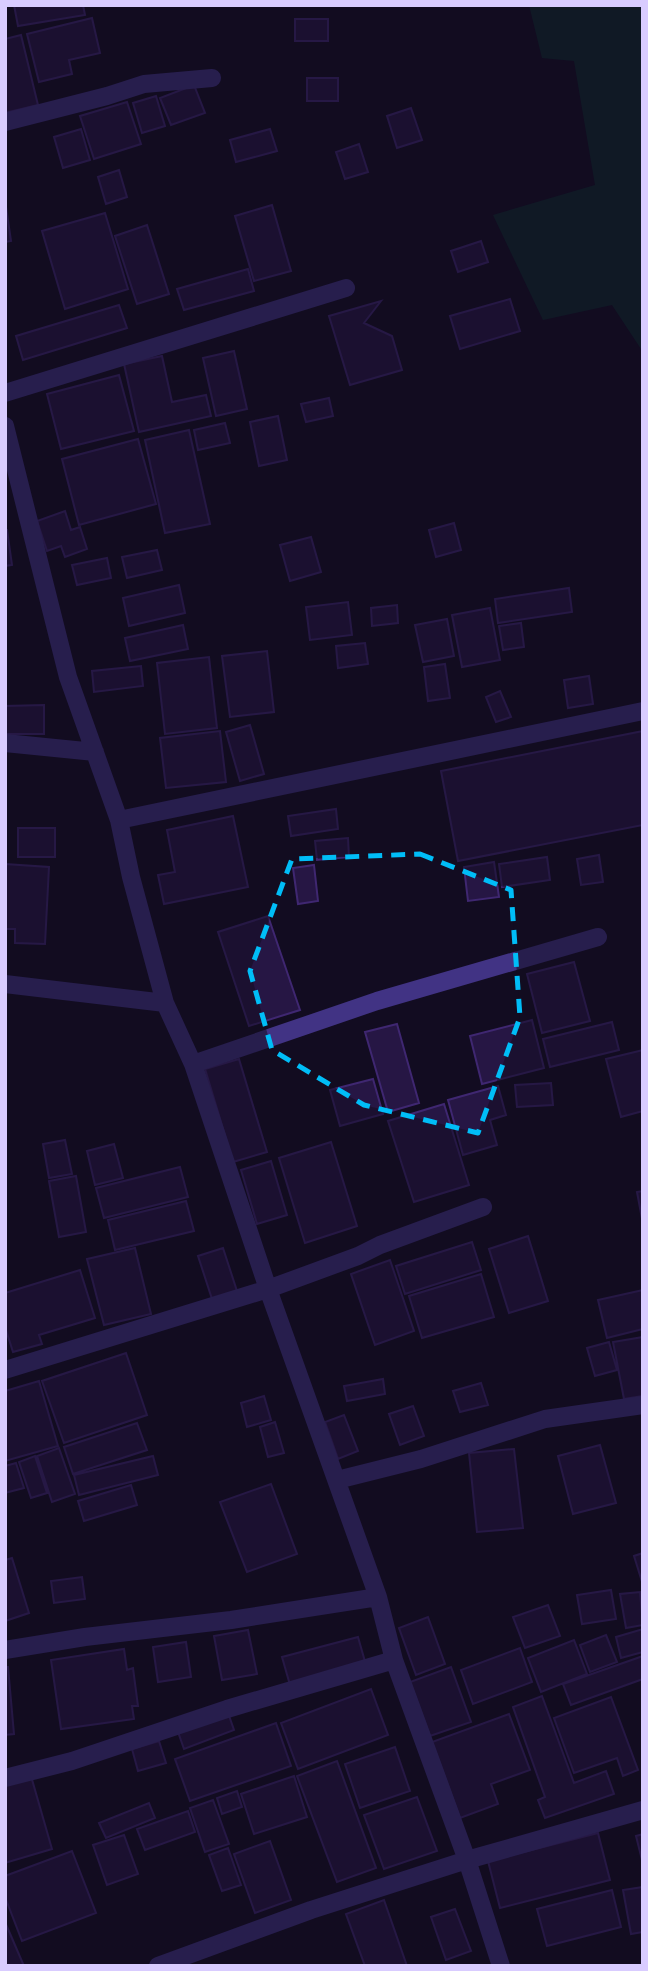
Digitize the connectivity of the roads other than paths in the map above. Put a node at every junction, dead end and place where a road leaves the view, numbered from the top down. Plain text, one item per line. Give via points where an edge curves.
1 (212, 78) dead end
2 (5, 122) edge
3 (346, 288) dead end
4 (5, 393) edge
5 (5, 426) edge
6 (643, 710) edge
7 (5, 743) edge
8 (95, 752) junction
9 (119, 820) junction
10 (598, 937) dead end
11 (5, 984) edge
12 (165, 1003) junction
13 (193, 1063) junction
14 (483, 1207) dead end
15 (268, 1289) junction
16 (5, 1370) edge
17 (643, 1405) edge
18 (337, 1480) junction
19 (378, 1597) junction
20 (5, 1650) edge
21 (394, 1660) junction
22 (5, 1778) edge
23 (643, 1810) edge
24 (467, 1860) junction
25 (158, 1966) edge
26 (501, 1966) edge

1 - 2 street via 144,84
3 - 4 street
5 - 8 street via 68,677
6 - 9 street
7 - 8 street
8 - 9 street
9 - 12 street
10 - 13 street via 377,1001
11 - 12 street
12 - 13 street
13 - 15 street
14 - 15 street
15 - 16 street
15 - 18 street
17 - 18 street via 545,1419
18 - 19 street
19 - 20 street
19 - 21 street
21 - 22 street
21 - 24 street
23 - 24 street
24 - 25 street
24 - 26 street

